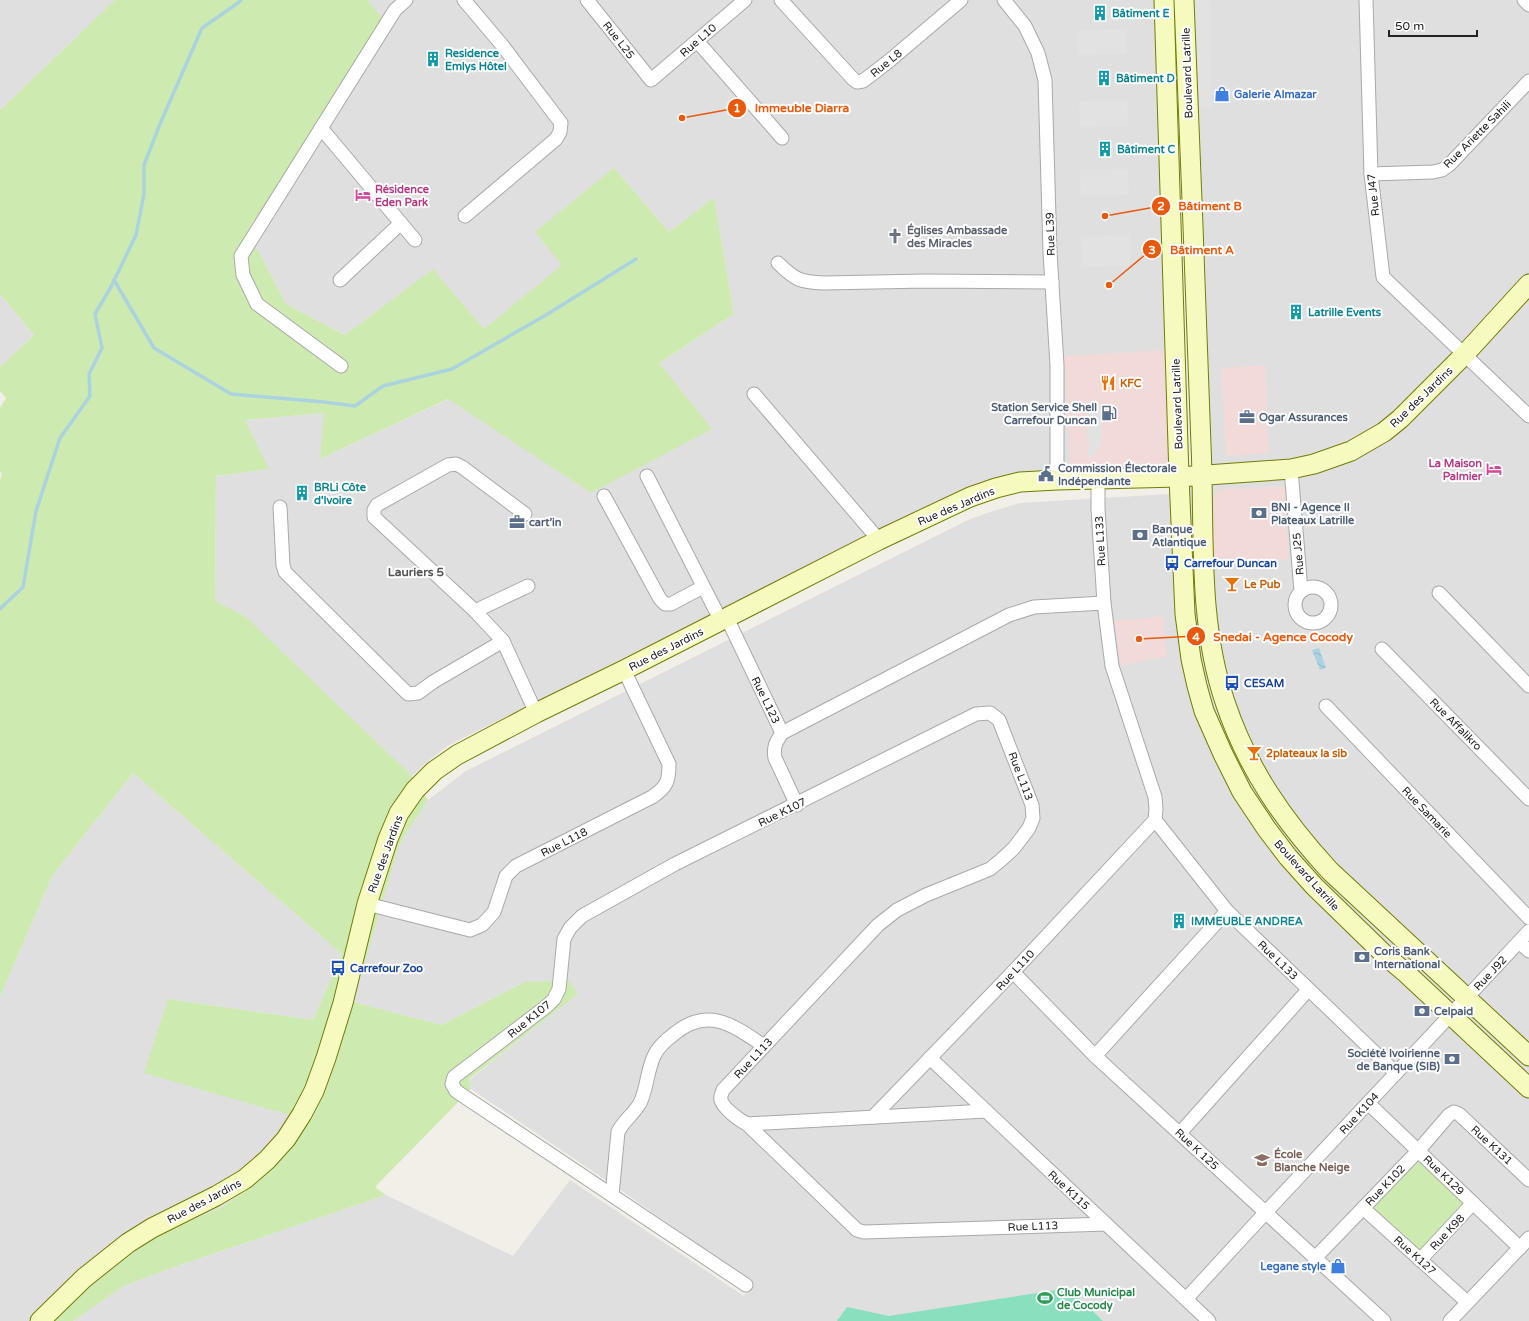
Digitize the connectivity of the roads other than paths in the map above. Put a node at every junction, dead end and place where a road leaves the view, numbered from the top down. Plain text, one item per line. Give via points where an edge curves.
1 (406, 0) edge
2 (464, 0) edge
3 (587, 0) edge
4 (745, 0) edge
5 (781, 0) edge
6 (961, 0) edge
7 (1004, 0) edge
8 (1164, 0) edge
9 (1184, 0) edge
10 (1366, 0) edge
11 (1524, 0) edge
12 (1529, 5) edge
13 (697, 40) junction
14 (651, 80) joint
15 (1529, 81) edge
16 (321, 128) junction
17 (782, 138) dead end
18 (1371, 174) junction
19 (465, 216) dead end
20 (401, 223) junction
21 (415, 240) dead end
22 (778, 263) dead end
23 (340, 280) dead end
24 (1052, 282) junction
25 (1529, 284) edge
26 (1464, 355) junction
27 (341, 366) dead end
28 (754, 394) dead end
29 (1529, 416) edge
30 (1291, 469) junction
31 (647, 476) dead end
32 (1203, 476) junction
33 (1179, 477) junction
34 (1098, 479) junction
35 (1057, 480) junction
36 (604, 496) dead end
37 (280, 508) dead end
38 (525, 514) dead end
39 (878, 540) junction
40 (528, 586) dead end
41 (703, 587) junction
42 (1301, 591) dead end
43 (1439, 593) dead end
44 (1104, 603) junction
45 (475, 611) junction
46 (724, 620) junction
47 (503, 641) junction
48 (1382, 649) dead end
49 (624, 670) junction
50 (1529, 686) edge
51 (1326, 706) dead end
52 (536, 713) junction
53 (990, 713) joint
54 (782, 733) junction
55 (1529, 798) edge
56 (797, 805) junction
57 (1155, 820) junction
58 (367, 904) junction
59 (1227, 911) junction
60 (1529, 918) edge
61 (1529, 931) edge
62 (1519, 942) junction
63 (1529, 951) edge
64 (1013, 972) junction
65 (1308, 990) junction
66 (1466, 998) junction
67 (1450, 1014) junction
68 (764, 1046) junction
69 (1095, 1056) junction
70 (1529, 1056) edge
71 (930, 1058) junction
72 (1396, 1073) junction
73 (1529, 1088) edge
74 (1368, 1103) junction
75 (986, 1111) junction
76 (1454, 1112) joint
77 (873, 1118) junction
78 (747, 1124) junction
79 (1180, 1133) junction
80 (1418, 1150) junction
81 (1529, 1180) edge
82 (612, 1195) junction
83 (1473, 1203) junction
84 (1363, 1208) junction
85 (1266, 1212) junction
86 (1106, 1224) junction
87 (1529, 1238) edge
88 (1520, 1248) junction
89 (1316, 1257) junction
90 (1420, 1260) junction
91 (746, 1285) dead end
92 (1186, 1300) junction
93 (1467, 1302) junction
94 (40, 1321) edge
95 (1209, 1321) edge
96 (1384, 1321) edge
97 (1450, 1321) edge

1 - 16 street via 395,10
2 - 19 street via 562,124 556,138
3 - 14 street, Rue L25
4 - 13 street, Rue L10
5 - 6 street, Rue L8 via 857,82 863,81 888,62
7 - 24 street, Rue L39 via 1025,26 1038,53 1045,80
8 - 33 main road, Boulevard Latrille
9 - 32 main road, Boulevard Latrille
10 - 18 street, Rue J47
11 - 12 street
13 - 14 street, Rue L10
13 - 17 street
15 - 18 street, Rue Ariette Sahili via 1449,166 1434,172
16 - 20 street
16 - 27 street via 242,256 243,275 257,304
18 - 26 street, Rue J47 via 1383,277
20 - 21 street
20 - 23 street
22 - 24 street via 798,280 812,283
24 - 35 street, Rue L39 via 1058,365
25 - 26 main road, Rue des Jardins
26 - 29 street, Rue J47
26 - 30 main road, Rue des Jardins via 1384,432 1351,452
28 - 39 street
30 - 32 main road, Rue des Jardins
30 - 42 street, Rue J25
31 - 41 street, Rue L123
32 - 33 main road, Rue des Jardins
32 - 66 main road, Boulevard Latrille via 1206,611 1212,654 1225,702 1241,745 1281,814 1303,841 1330,871
33 - 34 main road, Rue des Jardins
33 - 67 main road, Boulevard Latrille via 1185,614 1191,659 1204,711 1222,754 1242,792 1288,857 1388,958
34 - 35 main road, Rue des Jardins
34 - 44 street, Rue L133
35 - 39 main road, Rue des Jardins via 1020,482 996,488 970,497
36 - 41 street via 665,604 671,604
37 - 47 street via 285,572 408,694 418,693
38 - 45 street via 456,464 448,465 377,504 374,517
39 - 46 main road, Rue des Jardins
40 - 45 street
41 - 46 street, Rue L123
43 - 50 street
44 - 54 street via 1034,607 1009,615
44 - 57 street, Rue L133 via 1112,666 1155,797
45 - 47 street
46 - 49 main road, Rue des Jardins
46 - 54 street, Rue L123
47 - 52 street
48 - 55 street, Rue Affalikro
49 - 52 main road, Rue des Jardins
49 - 58 street, Rue L118 via 669,764 669,778 662,790 516,866 506,876 494,912 482,925 470,930
51 - 60 street, Rue Samarie
52 - 58 main road, Rue des Jardins via 457,755 434,771 415,790 399,813 388,839
53 - 56 street, Rue K107 via 976,714
53 - 68 street, Rue L113 via 999,720 1032,805 1029,828 1014,848 990,869 926,895 897,910 878,925
54 - 56 street, Rue L123 via 775,743 774,751
56 - 82 street, Rue K107 via 675,864 582,916 570,928 564,939 559,989 554,999 454,1077 452,1084 456,1091
57 - 59 street, Rue L133
57 - 64 street, Rue L110
58 - 94 main road, Rue des Jardins via 343,1003 326,1058 314,1091 286,1139 267,1160 244,1179 128,1243 84,1278
59 - 65 street, Rue L133
59 - 69 street
61 - 62 street, Rue J92
62 - 63 street
62 - 66 street, Rue J92
64 - 69 street, Rue K 125
64 - 71 street, Rue L110
65 - 72 street, Rue L133
65 - 79 street
66 - 67 street, Rue J92
66 - 70 main road, Boulevard Latrille
67 - 72 street, Rue K104
67 - 73 main road, Boulevard Latrille
68 - 78 street, Rue L113 via 720,1096 721,1101 738,1120
68 - 82 street via 737,1027 719,1020 706,1019 692,1022 680,1029 659,1047 653,1057 640,1103 618,1132
69 - 79 street, Rue K 125
71 - 75 street, Rue K115
71 - 77 street, Rue L110
72 - 74 street, Rue K104
74 - 80 street, Rue K129
74 - 85 street, Rue K104
75 - 77 street
75 - 86 street, Rue K115
76 - 80 street, Rue K102
76 - 81 street, Rue K131
77 - 78 street
78 - 86 street, Rue L113 via 857,1230 864,1232
79 - 85 street, Rue K 125
80 - 83 street, Rue K129
80 - 84 street, Rue K102
82 - 91 street, Rue K107
83 - 88 street, Rue K129
83 - 90 street, Rue K98
84 - 89 street, Rue K102
84 - 90 street, Rue K127
85 - 89 street, Rue K 125
85 - 92 street, Rue K104
86 - 92 street, Rue K115
87 - 88 street
88 - 93 street
89 - 96 street, Rue K 125
90 - 93 street, Rue K127
92 - 95 street, Rue K115
93 - 97 street

